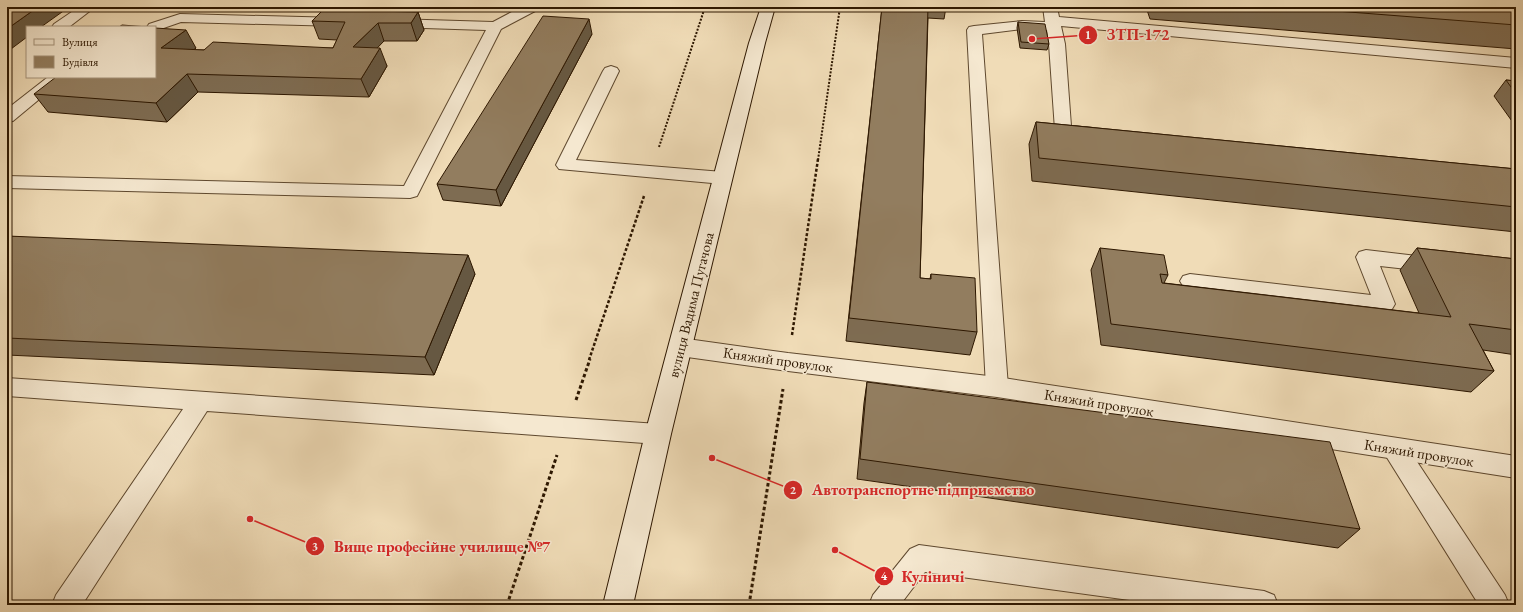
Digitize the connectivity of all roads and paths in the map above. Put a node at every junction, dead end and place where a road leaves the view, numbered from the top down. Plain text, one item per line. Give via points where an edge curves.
1 (88, 7) edge
2 (192, 7) edge
3 (532, 7) edge
4 (704, 7) edge
5 (768, 7) edge
6 (840, 7) edge
7 (180, 18) junction
8 (1052, 18) edge
9 (353, 22) edge
10 (377, 23) edge
11 (60, 26) edge
12 (156, 26) edge
13 (495, 26) junction
14 (1516, 63) edge
15 (611, 71) dead end
16 (57, 78) edge
17 (7, 117) edge
18 (1103, 134) edge
19 (651, 172) junction
20 (723, 178) junction
21 (7, 182) edge
22 (1453, 267) edge
23 (1190, 281) dead end
24 (680, 347) junction
25 (788, 362) junction
26 (7, 387) edge
27 (997, 387) junction
28 (200, 401) junction
29 (566, 427) junction
30 (658, 434) junction
31 (1395, 449) junction
32 (1516, 467) edge
33 (66, 605) edge
34 (508, 605) edge
35 (618, 605) edge
36 (748, 605) edge
37 (883, 605) edge
38 (1264, 605) edge
39 (1495, 605) edge

1 - 11 lane
2 - 7 lane
3 - 13 lane
4 - 19 path
5 - 20 street, вулиця Вадима Пугачова via 756,44
6 - 25 path
7 - 9 lane
7 - 12 lane
8 - 14 lane
8 - 18 lane via 1057,44 1063,130
8 - 27 lane via 1022,25 974,30
10 - 13 lane
13 - 21 lane via 410,192
15 - 19 lane via 565,165
16 - 17 lane
19 - 20 lane
19 - 29 path
20 - 24 street, вулиця Вадима Пугачова
22 - 23 lane via 1366,257 1385,304
24 - 25 street, Княжий провулок
24 - 30 street, вулиця Вадима Пугачова
25 - 27 street, Княжий провулок
25 - 36 path
26 - 28 lane
27 - 31 street, Княжий провулок
28 - 29 lane
28 - 33 lane
29 - 30 lane
29 - 34 path
30 - 35 street, вулиця Вадима Пугачова
31 - 32 street, Княжий провулок
31 - 39 lane
37 - 38 lane via 919,558

